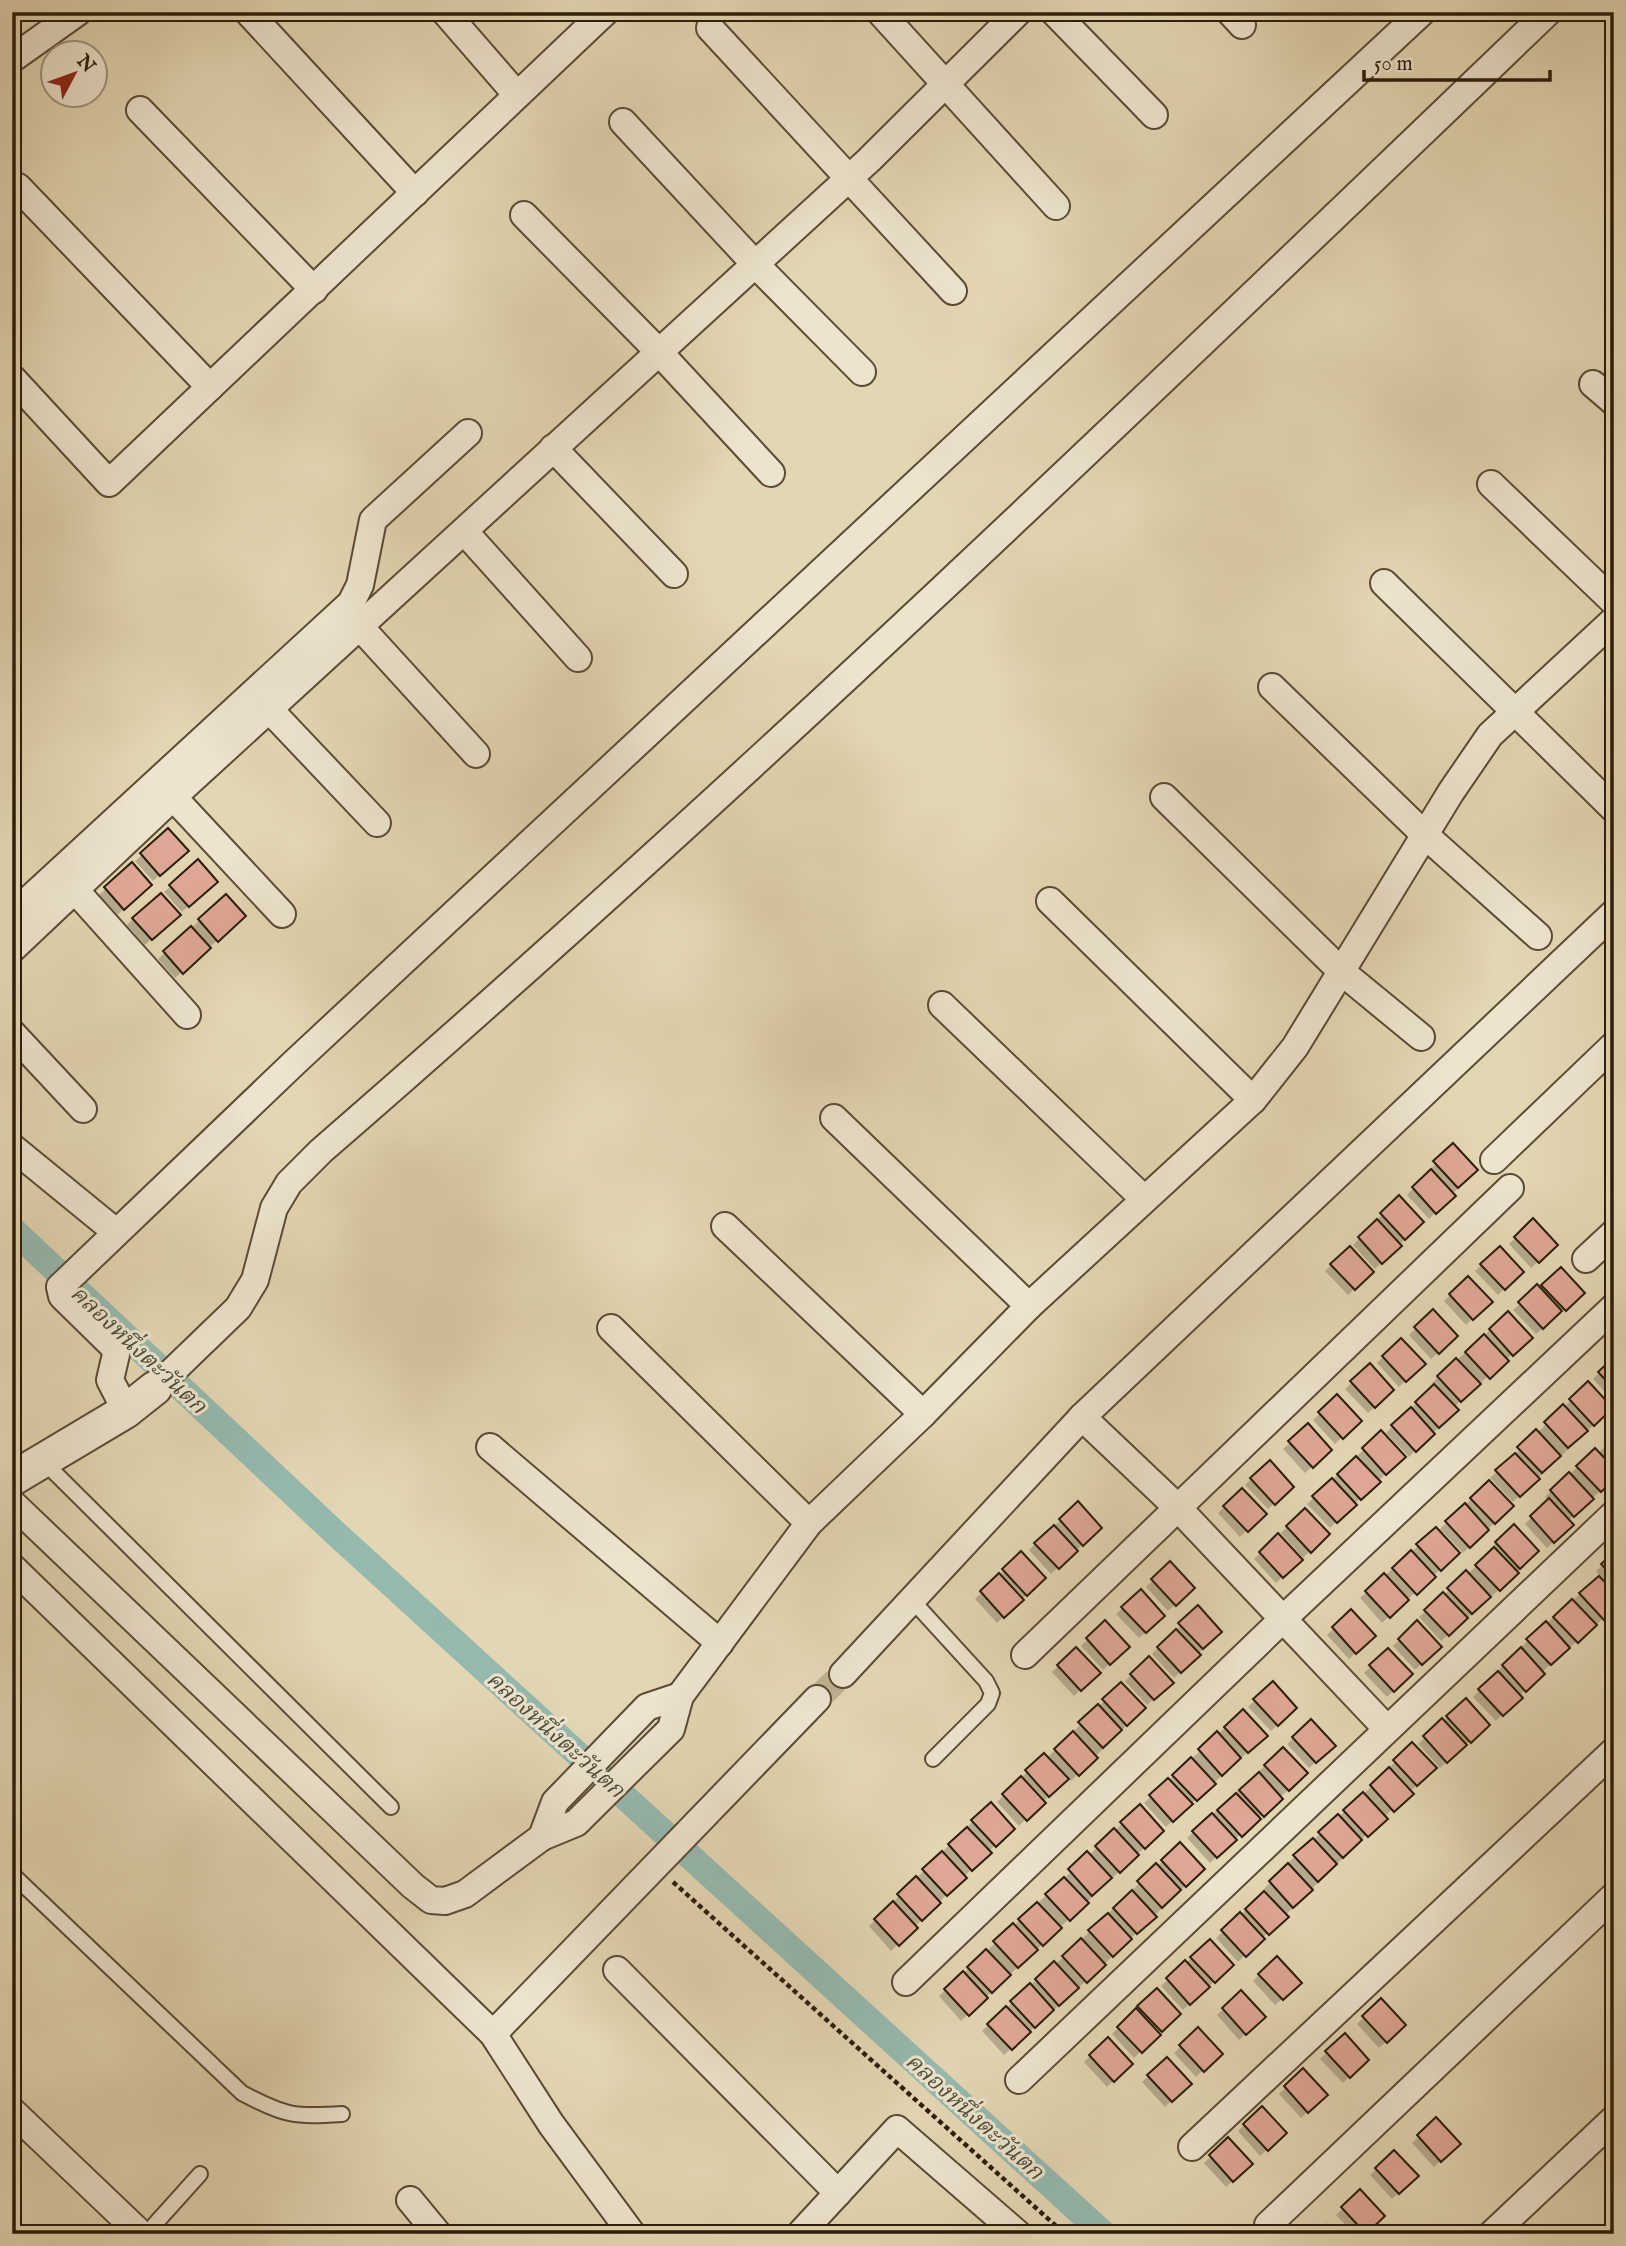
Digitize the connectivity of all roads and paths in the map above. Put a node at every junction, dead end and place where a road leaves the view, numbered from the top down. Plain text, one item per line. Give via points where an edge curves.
1 (78, 12) edge
2 (248, 12) edge
3 (444, 12) edge
4 (605, 12) edge
5 (880, 12) edge
6 (1018, 12) edge
7 (1054, 12) edge
8 (1422, 12) edge
9 (1548, 12) edge
10 (710, 29) dead end
11 (12, 59) edge
12 (946, 84) junction
13 (517, 95) junction
14 (140, 110) dead end
15 (1154, 115) dead end
16 (623, 122) dead end
17 (850, 177) junction
18 (18, 187) dead end
19 (415, 193) junction
20 (1056, 206) dead end
21 (524, 215) dead end
22 (755, 264) junction
23 (314, 290) junction
24 (953, 291) dead end
25 (658, 351) junction
26 (862, 372) dead end
27 (12, 378) edge
28 (1593, 384) dead end
29 (210, 387) junction
30 (1614, 402) edge
31 (468, 433) dead end
32 (553, 448) junction
33 (771, 472) dead end
34 (1491, 484) dead end
35 (464, 531) junction
36 (674, 574) dead end
37 (1384, 583) dead end
38 (1614, 602) edge
39 (1614, 620) edge
40 (361, 628) junction
41 (578, 658) dead end
42 (1272, 687) dead end
43 (268, 708) junction
44 (1515, 712) junction
45 (476, 754) dead end
46 (173, 797) junction
47 (1164, 797) dead end
48 (1614, 809) edge
49 (377, 823) dead end
50 (1425, 835) junction
51 (75, 890) junction
52 (1050, 901) dead end
53 (1614, 913) edge
54 (282, 914) dead end
55 (12, 915) edge
56 (1538, 936) dead end
57 (12, 950) edge
58 (1342, 972) junction
59 (942, 1004) dead end
60 (187, 1015) dead end
61 (12, 1033) edge
62 (1422, 1037) dead end
63 (1614, 1045) edge
64 (1253, 1100) junction
65 (83, 1109) dead end
66 (834, 1118) dead end
67 (12, 1147) edge
68 (1494, 1160) dead end
69 (1510, 1188) dead end
70 (1144, 1199) junction
71 (725, 1226) dead end
72 (1614, 1233) edge
73 (110, 1239) junction
74 (1586, 1259) dead end
75 (1029, 1306) junction
76 (1614, 1307) edge
77 (611, 1328) dead end
78 (155, 1388) joint
79 (126, 1411) junction
80 (923, 1414) junction
81 (1082, 1417) junction
82 (490, 1447) dead end
83 (43, 1461) junction
84 (13, 1483) edge
85 (1178, 1508) junction
86 (1614, 1514) edge
87 (808, 1523) junction
88 (12, 1567) edge
89 (912, 1600) junction
90 (1283, 1619) junction
91 (720, 1643) junction
92 (1025, 1655) dead end
93 (843, 1674) tunnel mouth
94 (680, 1696) junction
95 (817, 1699) tunnel mouth
96 (1386, 1728) junction
97 (1614, 1751) edge
98 (933, 1759) dead end
99 (391, 1807) dead end
100 (542, 1837) junction
101 (656, 1867) junction
102 (12, 1874) edge
103 (1614, 1896) edge
104 (617, 1970) dead end
105 (906, 1982) dead end
106 (494, 2034) junction
107 (1019, 2080) dead end
108 (12, 2111) edge
109 (342, 2114) dead end
110 (1614, 2119) edge
111 (1192, 2147) dead end
112 (200, 2174) dead end
113 (838, 2193) junction
114 (410, 2200) dead end
115 (1268, 2225) dead end
116 (1012, 2232) edge
117 (143, 2234) edge
118 (438, 2234) edge
119 (632, 2234) edge
120 (800, 2234) edge
121 (1065, 2234) edge
122 (1492, 2234) edge

1 - 11 street
2 - 19 street
3 - 13 street
4 - 13 street
5 - 12 street
6 - 12 street
7 - 15 street
8 - 73 street
9 - 78 street via 944,589 558,942 321,1151 289,1183 274,1208 255,1280 238,1308
10 - 17 street
12 - 17 street
12 - 20 street
13 - 19 street
14 - 23 street
16 - 22 street
17 - 22 street
17 - 24 street
18 - 29 street
19 - 23 street
21 - 25 street
22 - 25 street
22 - 26 street
23 - 29 street
25 - 32 street
25 - 33 street
27 - 29 street via 109,483
28 - 30 street
31 - 55 street via 373,520 360,585 351,603
32 - 35 street
32 - 36 street
34 - 38 street
35 - 40 street
35 - 41 street
37 - 44 street
39 - 44 street
40 - 43 street
40 - 45 street
42 - 50 street
43 - 46 street
43 - 49 street
44 - 48 street
44 - 50 street via 1490,735
46 - 51 street
46 - 54 street
47 - 58 street
50 - 56 street
50 - 58 street
51 - 57 street
51 - 60 street
52 - 64 street
53 - 81 street
58 - 62 street
58 - 64 street via 1295,1047
59 - 70 street
61 - 65 street
63 - 68 street
64 - 70 street
66 - 75 street
67 - 73 street
69 - 85 street
70 - 75 street
71 - 80 street
72 - 74 street
73 - 79 street via 60,1287 62,1296 117,1350 110,1380
75 - 80 street
76 - 90 street
77 - 87 street
78 - 79 street
79 - 83 street
80 - 87 street
81 - 85 street
81 - 89 street
82 - 91 street
83 - 84 street
83 - 99 lane
84 - 100 street via 431,1900 465,1894
85 - 90 street
85 - 92 street
86 - 96 street
87 - 91 street
88 - 106 street
89 - 93 street
89 - 98 lane via 992,1693 988,1704
90 - 96 street
90 - 105 street
91 - 94 street
94 - 100 street via 647,1707 555,1802
94 - 100 street via 671,1729 576,1823
95 - 101 street
96 - 107 street
97 - 111 street
101 - 106 street
101 - 121 path
102 - 109 lane via 242,2093 295,2117
103 - 115 street
104 - 113 street
106 - 119 street via 551,2124
108 - 117 street
110 - 122 street
112 - 117 lane
113 - 116 street via 897,2129
113 - 120 street
114 - 118 street

